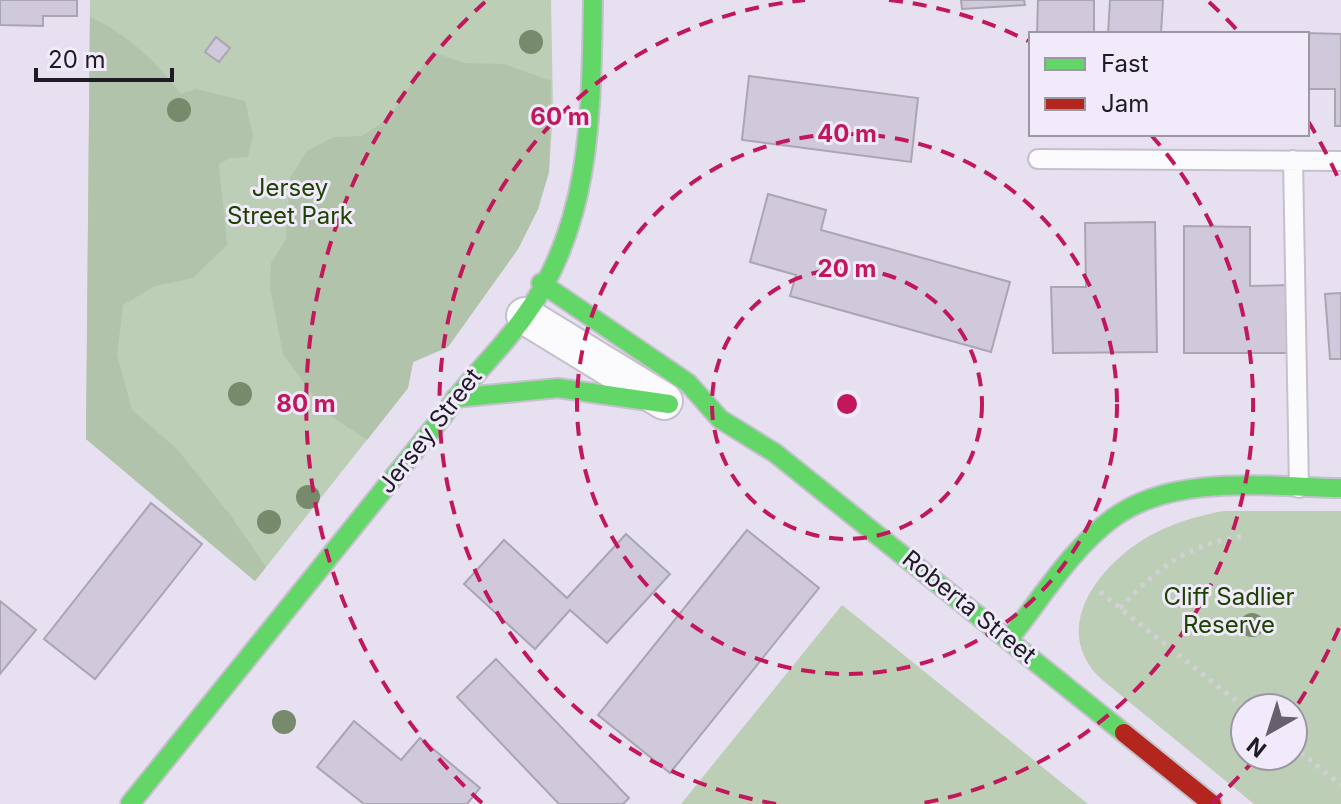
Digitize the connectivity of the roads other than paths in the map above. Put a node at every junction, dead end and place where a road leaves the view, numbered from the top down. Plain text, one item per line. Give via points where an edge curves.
1 (593, 0) edge
2 (1038, 159) dead end
3 (1293, 160) junction
4 (1341, 161) edge
5 (541, 283) junction
6 (525, 316) junction
7 (455, 398) junction
8 (669, 404) junction
9 (720, 419) junction
10 (1299, 488) junction
11 (1341, 488) edge
12 (1009, 639) junction
13 (130, 804) edge
14 (1212, 804) edge

1 - 5 street, Jersey Street via 591,117 583,183 568,236
2 - 3 lane
3 - 4 lane
3 - 10 lane
5 - 6 street, Jersey Street
5 - 9 street, Roberta Street via 688,383
6 - 7 street, Jersey Street
6 - 8 street, Roberta Street
7 - 8 street via 558,388
7 - 13 street, Jersey Street
8 - 9 street, Roberta Street
9 - 12 street, Roberta Street via 775,453
10 - 11 street
10 - 12 street via 1170,493 1136,505 1089,542
12 - 14 street, Roberta Street

